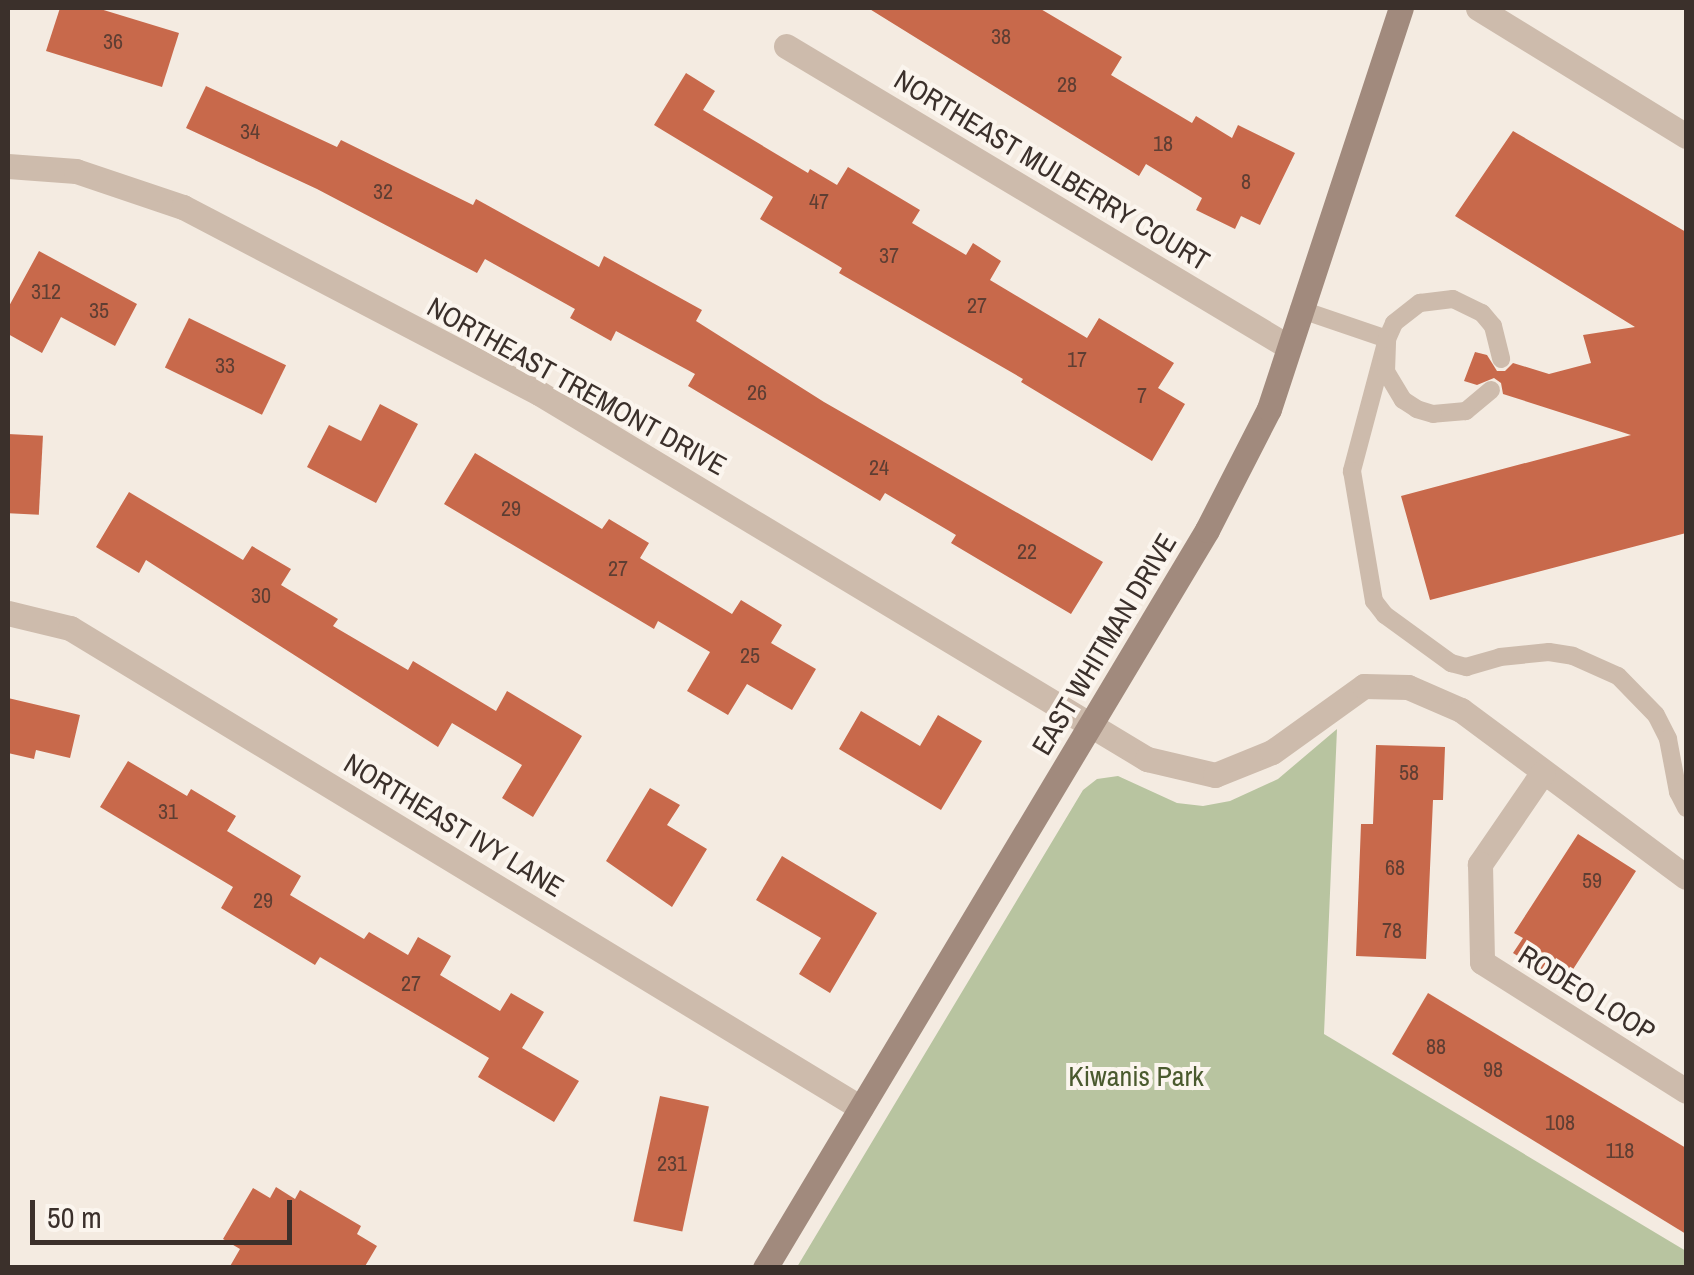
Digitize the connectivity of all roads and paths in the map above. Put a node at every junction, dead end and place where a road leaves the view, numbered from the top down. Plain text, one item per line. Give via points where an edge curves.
1 (1401, 8) edge
2 (1478, 8) edge
3 (786, 46) dead end
4 (1686, 136) edge
5 (8, 166) edge
6 (1300, 309) junction
7 (1387, 339) junction
8 (1288, 346) junction
9 (1501, 360) dead end
10 (1491, 390) dead end
11 (8, 613) edge
12 (1092, 722) junction
13 (1544, 772) junction
14 (1686, 808) edge
15 (1686, 877) edge
16 (1686, 1091) edge
17 (861, 1108) junction
18 (764, 1268) edge

1 - 6 main road, EAST WHITMAN DRIVE
2 - 4 street
3 - 8 street, NORTHEAST MULBERRY COURT
5 - 12 street, NORTHEAST TREMONT DRIVE via 76,171 183,207 539,393
6 - 7 lane
6 - 8 main road, EAST WHITMAN DRIVE
7 - 9 lane via 1420,302 1453,299 1493,326
7 - 10 lane via 1386,372 1417,410 1450,415
7 - 14 lane via 1352,470 1374,601 1451,662 1478,666 1500,656 1549,652 1618,676 1662,727
8 - 12 main road, EAST WHITMAN DRIVE via 1270,409 1216,513
11 - 17 street, NORTHEAST IVY LANE via 70,628
12 - 13 street, NORTHEAST TREMONT DRIVE via 1147,758 1214,775 1272,752 1364,686 1408,687 1462,710
12 - 17 main road, EAST WHITMAN DRIVE
13 - 15 street, NORTHEAST TREMONT DRIVE
13 - 16 street, RODEO LOOP via 1480,864 1482,962
17 - 18 main road, EAST WHITMAN DRIVE

